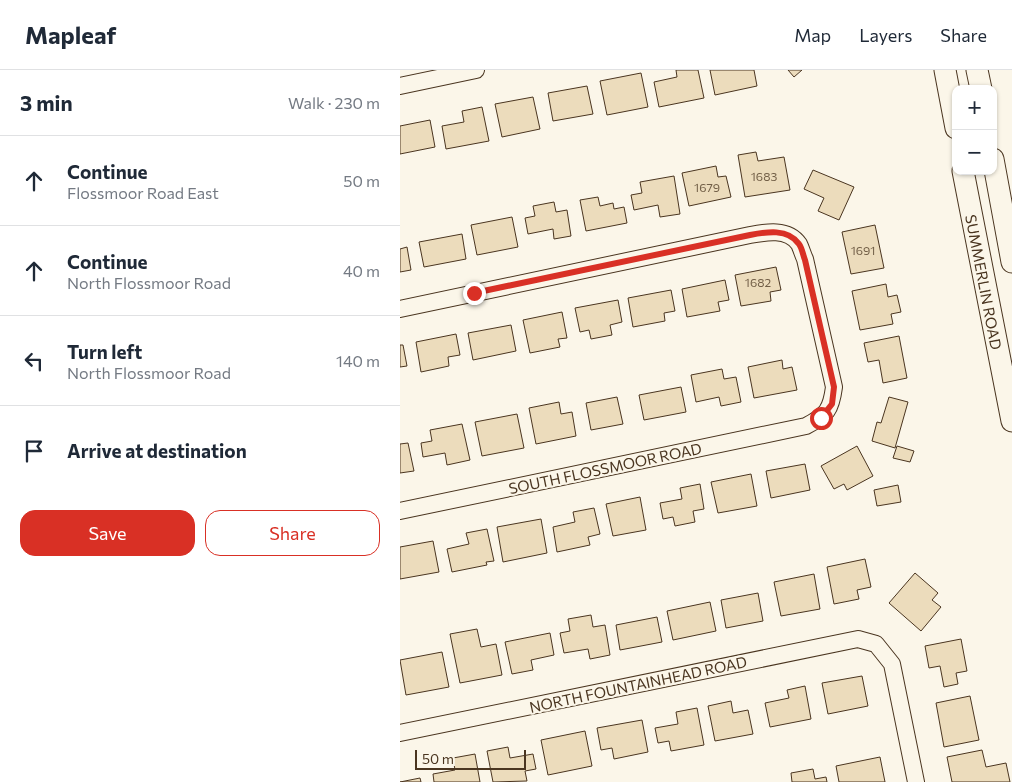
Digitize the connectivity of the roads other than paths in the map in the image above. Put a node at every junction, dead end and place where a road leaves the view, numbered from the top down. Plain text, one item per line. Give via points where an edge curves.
1 (476, 70) edge
2 (946, 70) edge
3 (977, 70) edge
4 (980, 85) edge
5 (400, 86) edge
6 (952, 105) edge
7 (964, 175) edge
8 (996, 175) edge
9 (1012, 262) edge
10 (400, 309) edge
11 (1012, 422) edge
12 (400, 511) edge
13 (400, 733) edge
14 (916, 782) edge

1 - 5 street
2 - 6 main road
3 - 4 main road
7 - 11 main road, SUMMERLIN ROAD
8 - 9 main road, SUMMERLIN ROAD
10 - 12 street, SOUTH FLOSSMOOR ROAD via 768,232 784,233 798,243 805,260 834,387 832,404 821,418 809,424
13 - 14 street, NORTH FOUNTAINHEAD ROAD via 858,639 876,644 892,664

